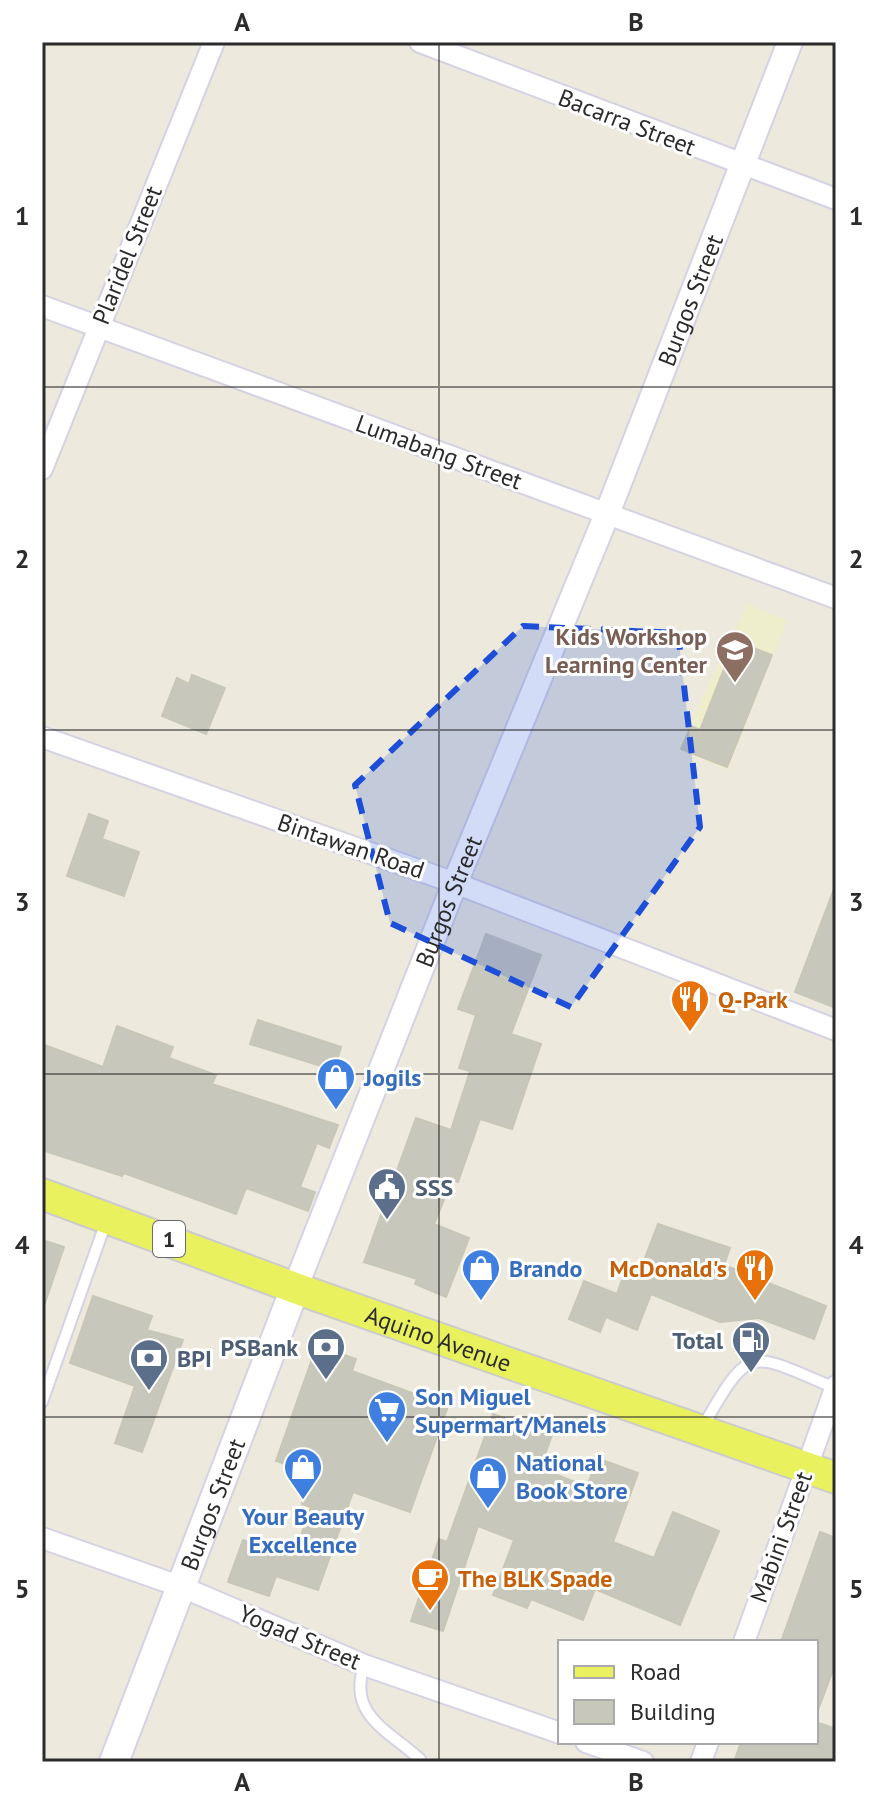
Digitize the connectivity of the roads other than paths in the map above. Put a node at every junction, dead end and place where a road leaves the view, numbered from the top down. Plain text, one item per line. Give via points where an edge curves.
1 (214, 42) edge
2 (420, 42) edge
3 (790, 42) edge
4 (744, 166) junction
5 (836, 199) edge
6 (42, 306) edge
7 (98, 326) junction
8 (42, 469) edge
9 (607, 514) junction
10 (836, 598) edge
11 (42, 737) edge
12 (455, 883) junction
13 (836, 1030) edge
14 (42, 1194) edge
15 (108, 1217) junction
16 (295, 1288) junction
17 (836, 1387) edge
18 (42, 1402) edge
19 (702, 1429) junction
20 (806, 1468) junction
21 (836, 1478) edge
22 (42, 1538) edge
23 (182, 1587) junction
24 (745, 1640) edge
25 (364, 1665) junction
26 (558, 1732) edge
27 (592, 1744) edge
28 (420, 1759) dead end
29 (114, 1762) edge
30 (643, 1762) edge

1 - 7 street, Plaridel Street
2 - 4 street, Bacarra Street
3 - 4 street, Burgos Street
4 - 5 street, Bacarra Street
4 - 9 street, Burgos Street
6 - 7 street, Lumabang Street
7 - 8 street, Plaridel Street
7 - 9 street, Lumabang Street
9 - 10 street, Lumabang Street
9 - 12 street, Burgos Street
11 - 12 street, Bintawan Road
12 - 13 street, Bintawan Road
12 - 16 street, Burgos Street
14 - 15 main road, Aquino Avenue / 1
15 - 16 main road, Aquino Avenue / 1
15 - 18 lane
16 - 19 main road, Aquino Avenue / 1
16 - 23 main road, Burgos Street
17 - 19 lane via 770,1361 749,1362 733,1374
17 - 20 street, Mabini Street
19 - 20 main road, Aquino Avenue / 1
20 - 21 main road, Aquino Avenue / 1
20 - 24 street, Mabini Street
22 - 23 street, Yogad Street
23 - 25 street, Yogad Street
23 - 29 main road, Burgos Street
25 - 26 street, Yogad Street
25 - 28 lane via 357,1691 362,1708
27 - 30 street

